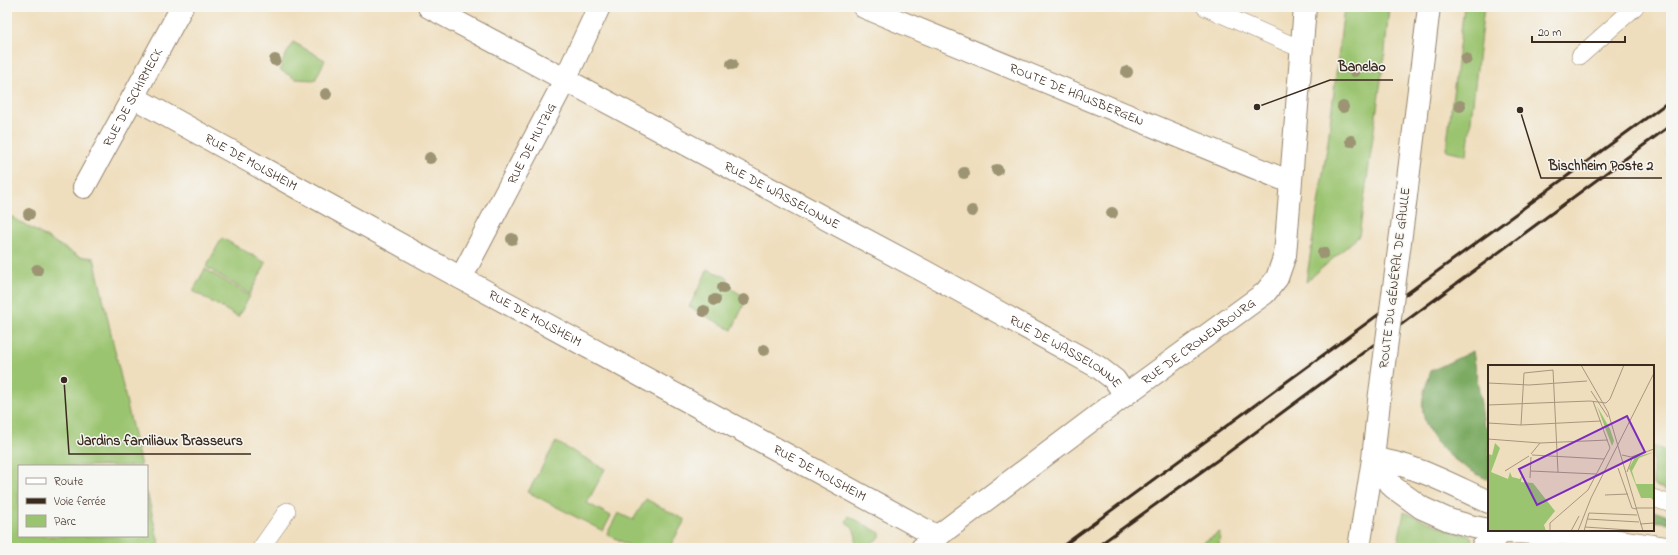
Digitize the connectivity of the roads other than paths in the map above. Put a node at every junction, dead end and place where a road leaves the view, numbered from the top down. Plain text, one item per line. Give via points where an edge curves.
1 (182, 7) edge
2 (429, 7) edge
3 (599, 7) edge
4 (864, 7) edge
5 (1205, 7) edge
6 (1305, 7) edge
7 (1429, 7) edge
8 (1635, 7) edge
9 (1301, 49) junction
10 (1580, 56) dead end
11 (566, 80) junction
12 (133, 97) junction
13 (1290, 182) junction
14 (84, 187) dead end
15 (461, 278) junction
16 (1125, 395) junction
17 (1373, 459) junction
18 (1654, 498) edge
19 (1488, 502) edge
20 (1671, 504) edge
21 (287, 511) dead end
22 (1488, 530) edge
23 (1494, 531) edge
24 (1566, 532) edge
25 (930, 542) edge
26 (261, 548) edge
27 (1358, 548) edge
28 (1482, 548) edge
29 (1666, 548) edge

1 - 12 street, RUE DE SCHIRMECK
2 - 11 street, RUE DE WASSELONNE
3 - 11 street, RUE DE MUTZIG
4 - 13 street, ROUTE DE HAUSBERGEN
5 - 9 lane
6 - 9 street
7 - 17 street, ROUTE DU GÉNÉRAL DE GAULLE, bridge
8 - 10 lane
9 - 13 street
11 - 15 street, RUE DE MUTZIG
11 - 16 street, RUE DE WASSELONNE via 1098,367 1115,380
12 - 14 street, RUE DE SCHIRMECK
12 - 15 street, RUE DE MOLSHEIM
13 - 16 street, RUE DE CRONENBOURG via 1286,256 1277,278 1265,293
15 - 25 street, RUE DE MOLSHEIM
16 - 25 street, RUE DE CRONENBOURG
17 - 19 street via 1393,461 1434,476
17 - 22 street via 1393,487 1422,508 1449,520
17 - 27 street, ROUTE DU GÉNÉRAL DE GAULLE
18 - 20 lane
21 - 26 lane
23 - 24 street
23 - 28 street
24 - 29 street

